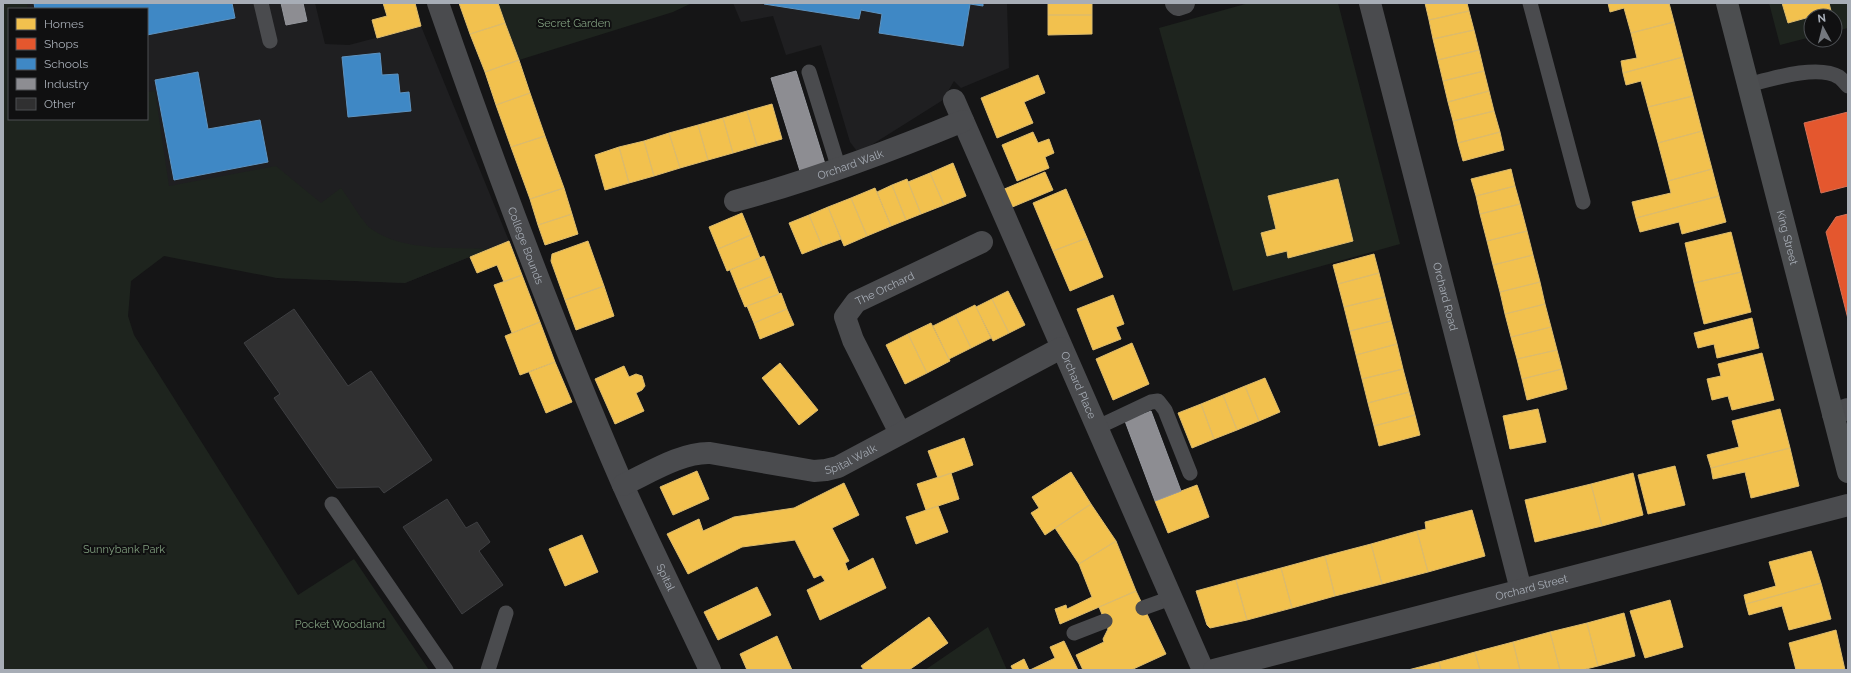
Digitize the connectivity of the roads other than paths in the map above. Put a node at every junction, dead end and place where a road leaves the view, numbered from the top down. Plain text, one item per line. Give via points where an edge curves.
1 (261, 3) edge
2 (438, 3) edge
3 (1176, 3) edge
4 (1184, 3) edge
5 (1370, 3) edge
6 (1530, 3) edge
7 (1727, 3) edge
8 (270, 41) dead end
9 (809, 72) dead end
10 (1748, 85) junction
11 (1848, 86) edge
12 (954, 100) dead end
13 (963, 121) junction
14 (839, 169) junction
15 (735, 201) dead end
16 (1583, 202) dead end
17 (982, 242) dead end
18 (1061, 348) junction
19 (1840, 411) edge
20 (1096, 428) junction
21 (900, 433) junction
22 (1848, 472) edge
23 (1190, 473) dead end
24 (623, 484) junction
25 (332, 504) dead end
26 (1848, 505) edge
27 (1521, 590) junction
28 (1171, 598) junction
29 (1143, 608) dead end
30 (506, 612) dead end
31 (1105, 621) dead end
32 (1074, 633) dead end
33 (446, 670) edge
34 (488, 670) edge
35 (710, 670) edge
36 (1203, 670) edge
37 (1214, 670) edge

1 - 8 lane
2 - 24 street, College Bounds via 514,219
3 - 4 street
5 - 27 street, Orchard Road
6 - 16 lane
7 - 10 main road, King Street
9 - 14 lane
10 - 11 lane via 1786,74 1816,72 1838,77
10 - 19 main road, King Street
12 - 13 street, Orchard Place
13 - 14 street, Orchard Walk via 886,153
13 - 18 street, Orchard Place
14 - 15 street, Orchard Walk
17 - 21 street, The Orchard via 856,302 845,317 853,340
18 - 20 street, Orchard Place
18 - 21 street, Spital Walk
19 - 22 main road, King Street
20 - 23 lane via 1158,401 1165,410
20 - 28 street, Orchard Place
21 - 24 street, Spital Walk via 838,467 826,470 699,452
24 - 35 street, Spital
25 - 33 lane
26 - 27 street, Orchard Street
27 - 37 street, Orchard Street
28 - 29 lane
28 - 36 street, Orchard Place
30 - 34 lane
31 - 32 lane

